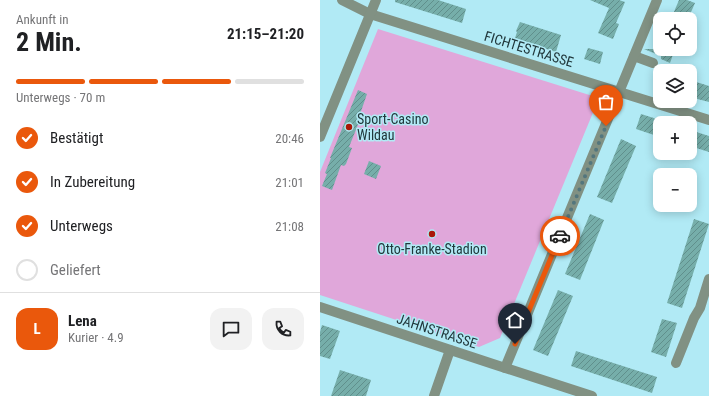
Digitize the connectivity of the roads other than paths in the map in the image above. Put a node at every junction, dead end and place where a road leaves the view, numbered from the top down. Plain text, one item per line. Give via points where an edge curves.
1 (342, 0) edge
2 (376, 0) edge
3 (658, 0) edge
4 (370, 14) junction
5 (634, 56) junction
6 (653, 63) dead end
7 (620, 92) junction
8 (709, 120) edge
9 (320, 136) edge
10 (709, 279) edge
11 (320, 307) edge
12 (450, 350) junction
13 (676, 363) dead end
14 (505, 368) junction
15 (434, 396) edge
16 (592, 396) edge

1 - 4 street, FICHTESTRASSE
2 - 4 street
3 - 5 street
4 - 7 street, FICHTESTRASSE
4 - 9 street
5 - 6 street
5 - 7 street
7 - 8 street, FICHTESTRASSE
7 - 14 street
10 - 13 street via 700,308
11 - 12 street, JAHNSTRASSE
12 - 14 street, JAHNSTRASSE
12 - 15 street
14 - 16 street, JAHNSTRASSE

